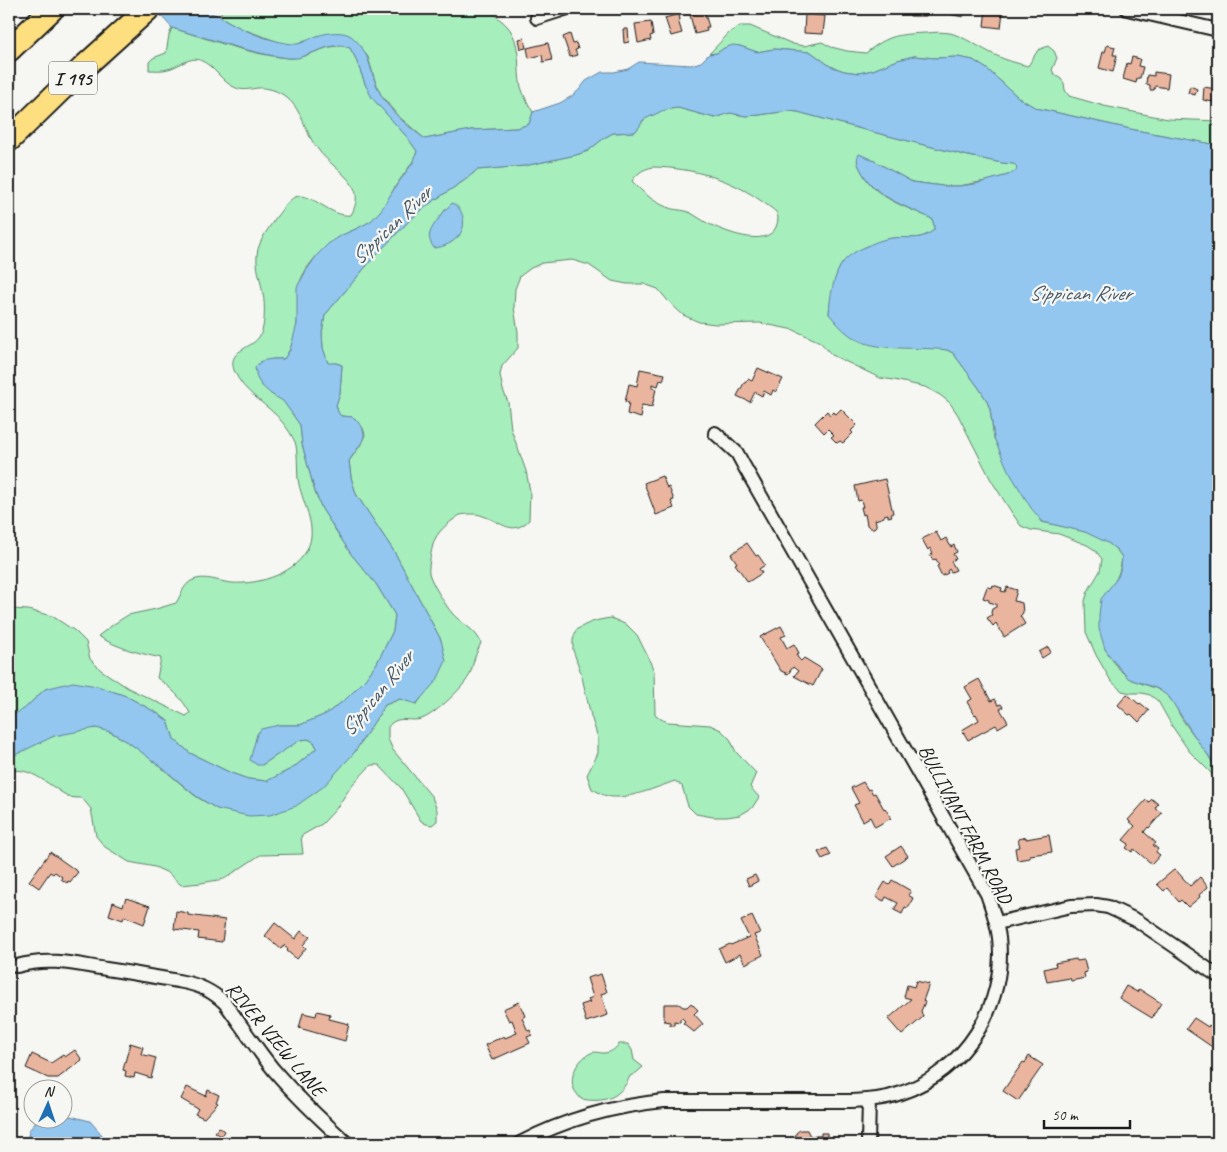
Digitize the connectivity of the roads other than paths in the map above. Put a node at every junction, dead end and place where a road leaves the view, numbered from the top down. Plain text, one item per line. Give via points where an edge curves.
1 (52, 9) edge
2 (565, 9) edge
3 (1127, 9) edge
4 (144, 12) edge
5 (537, 18) dead end
6 (1218, 30) edge
7 (9, 50) edge
8 (9, 140) edge
9 (715, 433) dead end
10 (997, 923) junction
11 (17, 966) dead end
12 (1218, 976) edge
13 (869, 1100) junction
14 (347, 1143) edge
15 (520, 1143) edge
16 (868, 1143) edge

1 - 7 highway
2 - 5 street
3 - 6 street
4 - 8 highway, I 195
9 - 10 street, BULLIVANT FARM ROAD via 737,454 744,466 980,880
10 - 12 street via 1071,906 1096,905 1138,922
10 - 13 street, BULLIVANT FARM ROAD via 1000,955 996,988 977,1033 957,1059 931,1079 901,1093
11 - 14 street, RIVER VIEW LANE via 42,961 68,963 183,982 210,990 225,1003 282,1080
13 - 15 street, BULLIVANT FARM ROAD via 664,1101 637,1104 559,1124
13 - 16 street

